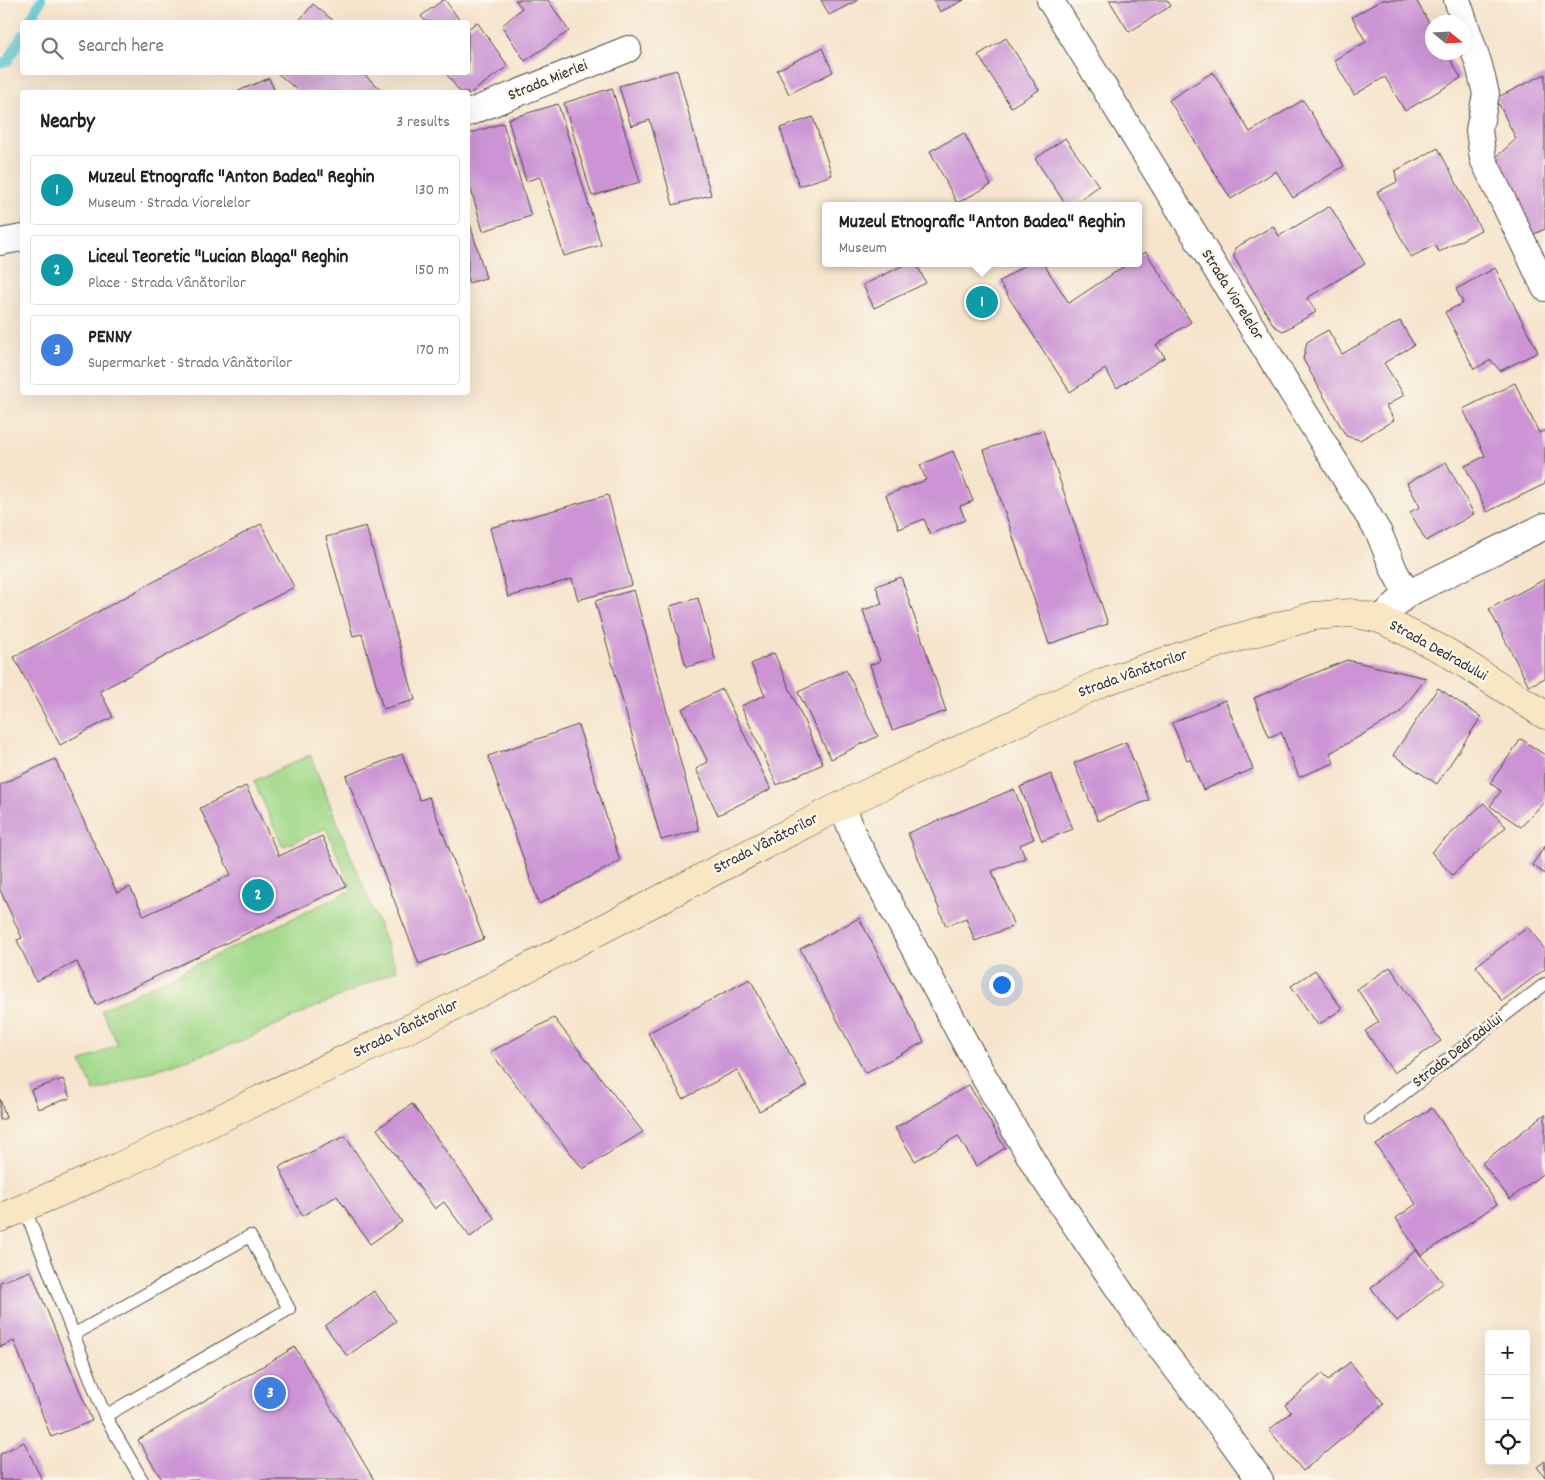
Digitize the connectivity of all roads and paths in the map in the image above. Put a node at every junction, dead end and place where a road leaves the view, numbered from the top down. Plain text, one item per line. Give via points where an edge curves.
1 (1050, 0) edge
2 (1457, 0) edge
3 (628, 49) dead end
4 (470, 112) edge
5 (20, 238) edge
6 (0, 242) edge
7 (1545, 288) edge
8 (1545, 526) edge
9 (1407, 594) junction
10 (1380, 619) junction
11 (1545, 715) edge
12 (842, 805) junction
13 (1545, 984) edge
14 (1371, 1119) dead end
15 (25, 1209) junction
16 (0, 1218) edge
17 (73, 1335) junction
18 (105, 1416) junction
19 (142, 1480) edge
20 (1260, 1480) edge

1 - 9 street, Strada Viorelelor via 1378,533
2 - 7 street via 1486,94 1479,130 1483,160
3 - 4 street, Strada Mierlei
5 - 6 street
8 - 9 street
9 - 10 street
10 - 11 main road, Strada Dedradului via 1445,652
10 - 12 main road, Strada Vânătorilor via 1351,614 1314,616 1103,682
12 - 15 main road, Strada Vânătorilor via 429,1019
12 - 20 street via 865,858 975,1062 1036,1166 1145,1328
13 - 14 lane, Strada Dedradului
15 - 16 main road, Strada Vânătorilor
15 - 17 lane
17 - 18 lane
17 - 18 lane via 250,1236 290,1309
18 - 19 lane

